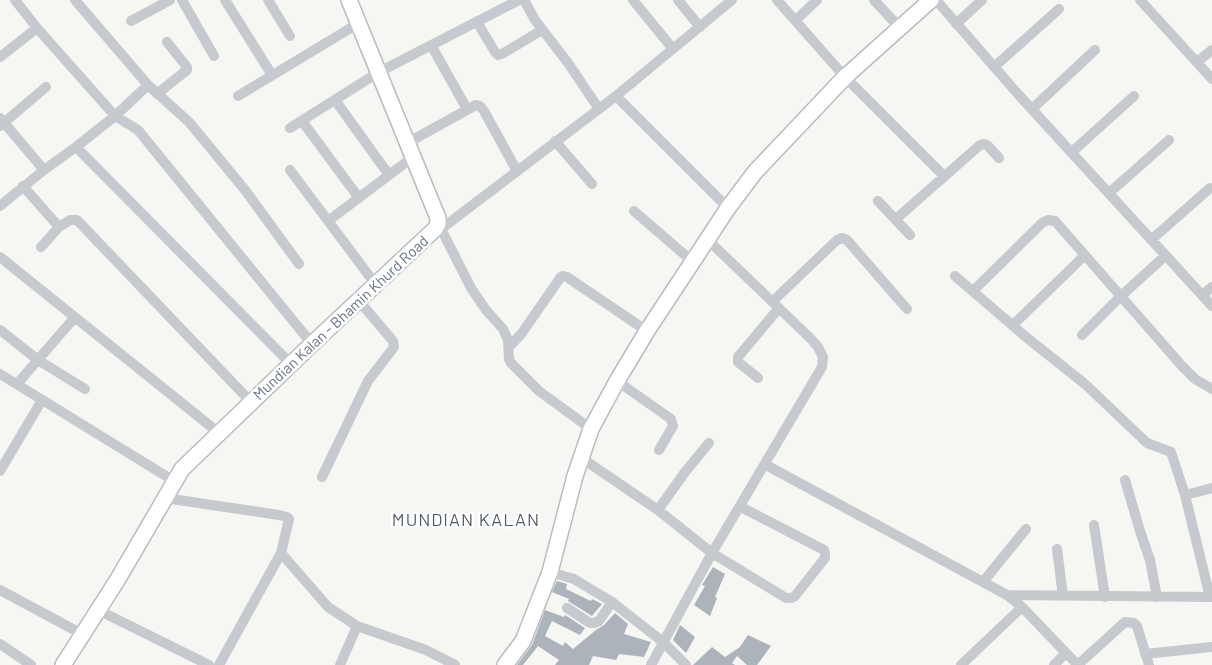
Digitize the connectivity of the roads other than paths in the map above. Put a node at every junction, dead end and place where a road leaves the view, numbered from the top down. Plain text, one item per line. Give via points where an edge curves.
1 (15, 0) edge
2 (75, 0) edge
3 (170, 0) edge
4 (182, 0) edge
5 (225, 0) edge
6 (268, 0) edge
7 (349, 0) edge
8 (519, 0) edge
9 (524, 0) edge
10 (633, 0) edge
11 (678, 0) edge
12 (732, 0) edge
13 (777, 0) edge
14 (817, 0) edge
15 (874, 0) edge
16 (931, 0) edge
17 (936, 0) edge
18 (982, 0) edge
19 (1140, 0) edge
20 (1058, 9) dead end
21 (796, 20) junction
22 (131, 21) dead end
23 (477, 22) junction
24 (359, 23) junction
25 (956, 24) junction
26 (700, 27) junction
27 (37, 28) junction
28 (900, 28) junction
29 (542, 30) junction
30 (290, 36) dead end
31 (167, 42) dead end
32 (431, 45) junction
33 (673, 48) junction
34 (1095, 50) dead end
35 (1212, 50) edge
36 (214, 56) dead end
37 (0, 57) edge
38 (1197, 62) junction
39 (994, 67) junction
40 (379, 72) junction
41 (272, 75) junction
42 (845, 77) junction
43 (1212, 79) edge
44 (148, 85) junction
45 (46, 88) dead end
46 (157, 94) junction
47 (238, 96) dead end
48 (616, 96) junction
49 (1134, 96) dead end
50 (335, 100) junction
51 (467, 108) junction
52 (599, 109) junction
53 (1032, 110) junction
54 (115, 116) junction
55 (302, 120) junction
56 (1, 122) edge
57 (290, 128) dead end
58 (1169, 140) dead end
59 (555, 141) junction
60 (76, 146) junction
61 (410, 150) junction
62 (1072, 152) junction
63 (999, 158) dead end
64 (44, 170) junction
65 (290, 170) dead end
66 (517, 171) junction
67 (389, 175) junction
68 (944, 176) junction
69 (592, 184) dead end
70 (23, 186) junction
71 (1210, 188) dead end
72 (1109, 193) junction
73 (359, 198) junction
74 (878, 201) dead end
75 (0, 206) edge
76 (728, 208) junction
77 (634, 211) dead end
78 (896, 219) junction
79 (328, 221) junction
80 (59, 227) junction
81 (440, 227) junction
82 (910, 235) dead end
83 (708, 240) junction
84 (1151, 240) junction
85 (41, 247) dead end
86 (1084, 256) junction
87 (1165, 256) junction
88 (0, 257) edge
89 (693, 262) junction
90 (299, 264) dead end
91 (955, 276) dead end
92 (376, 285) junction
93 (1212, 287) edge
94 (974, 291) junction
95 (1121, 296) junction
96 (1202, 296) junction
97 (359, 301) junction
98 (776, 305) junction
99 (1212, 306) edge
100 (907, 309) dead end
101 (75, 317) junction
102 (1013, 326) junction
103 (0, 330) edge
104 (648, 331) junction
105 (1082, 335) dead end
106 (312, 344) junction
107 (509, 348) junction
108 (38, 360) junction
109 (292, 364) junction
110 (0, 374) edge
111 (758, 378) dead end
112 (616, 381) junction
113 (17, 384) junction
114 (85, 388) dead end
115 (1212, 389) edge
116 (42, 400) junction
117 (251, 402) junction
118 (591, 429) junction
119 (219, 433) junction
120 (709, 443) dead end
121 (658, 450) dead end
122 (580, 457) junction
123 (766, 464) junction
124 (0, 471) edge
125 (322, 477) dead end
126 (1126, 480) dead end
127 (174, 482) junction
128 (1212, 488) edge
129 (1185, 495) junction
130 (165, 498) junction
131 (741, 507) junction
132 (658, 510) junction
133 (1094, 525) dead end
134 (1026, 529) dead end
135 (1057, 549) dead end
136 (280, 552) junction
137 (712, 553) junction
138 (550, 572) junction
139 (983, 582) junction
140 (0, 590) edge
141 (1007, 595) junction
142 (1063, 596) junction
143 (1105, 597) junction
144 (1157, 597) junction
145 (1211, 597) edge
146 (612, 602) junction
147 (1022, 607) junction
148 (567, 608) dead end
149 (98, 610) junction
150 (357, 626) junction
151 (82, 634) junction
152 (663, 642) junction
153 (0, 644) edge
154 (1212, 647) edge
155 (1066, 654) junction
156 (1145, 654) junction
157 (30, 665) edge
158 (63, 665) edge
159 (209, 665) edge
160 (219, 665) edge
161 (340, 665) edge
162 (455, 665) edge
163 (505, 665) edge
164 (651, 665) edge
165 (686, 665) edge
166 (961, 665) edge
167 (1054, 665) edge
168 (1149, 665) edge

1 - 27 street
2 - 44 street
3 - 22 street
4 - 36 street
5 - 41 street
6 - 30 street
7 - 24 street, Mundian Kalan - Bhamin Khurd Road
8 - 23 street
9 - 29 street
10 - 33 street
11 - 26 street
12 - 26 street
13 - 21 street
14 - 21 street
15 - 28 street
16 - 28 street
17 - 25 street
18 - 25 street
19 - 38 street
20 - 39 street
21 - 42 street
23 - 29 street via 498,55
23 - 32 street
24 - 40 street, Mundian Kalan - Bhamin Khurd Road
24 - 41 street
25 - 39 street
26 - 33 street
27 - 37 street
27 - 54 street
28 - 42 street
29 - 52 street
31 - 46 street via 187,70
32 - 40 street
32 - 51 street
33 - 48 street
34 - 53 street
35 - 38 street
38 - 43 street
39 - 53 street
40 - 50 street
40 - 61 street, Mundian Kalan - Bhamin Khurd Road
41 - 47 street
42 - 68 street
42 - 76 street via 755,172
44 - 46 street
44 - 54 street
45 - 56 street
46 - 90 street via 189,122 245,190
48 - 52 street
48 - 76 street
49 - 62 street
50 - 55 street
50 - 67 street
51 - 61 street
51 - 66 street via 476,105 484,111
52 - 59 street
53 - 62 street
54 - 60 street
54 - 106 street via 138,130
55 - 57 street
55 - 73 street
56 - 64 street
58 - 72 street
59 - 66 street
59 - 69 street
60 - 64 street
60 - 109 street
61 - 67 street
61 - 81 street, Mundian Kalan - Bhamin Khurd Road
62 - 72 street
63 - 68 street via 988,146 980,145
64 - 70 street
65 - 79 street
66 - 81 street
67 - 73 street
68 - 78 street
70 - 75 street
70 - 80 street
71 - 84 street
72 - 84 street
73 - 79 street
74 - 78 street
76 - 83 street
77 - 89 street
78 - 82 street
79 - 92 street
80 - 85 street
80 - 117 street via 70,220 77,220
81 - 92 street, Mundian Kalan - Bhamin Khurd Road
81 - 107 street via 472,288 504,329
83 - 89 street
83 - 98 street
84 - 87 street
86 - 94 street via 1055,221 1048,220
86 - 95 street
86 - 102 street
87 - 95 street
87 - 96 street
88 - 101 street
89 - 104 street
91 - 94 street
92 - 97 street, Mundian Kalan - Bhamin Khurd Road
93 - 96 street
94 - 102 street
95 - 105 street
95 - 115 street via 1182,366
96 - 99 street
97 - 106 street, Mundian Kalan - Bhamin Khurd Road
97 - 125 street via 393,341 394,347 368,382
98 - 100 street via 842,238
98 - 111 street via 738,357 738,362
98 - 123 street via 818,346 823,357 822,367
101 - 108 street
101 - 119 street
102 - 129 street via 1085,384 1147,443 1171,452
103 - 108 street
104 - 107 street via 563,276
104 - 112 street
106 - 109 street, Mundian Kalan - Bhamin Khurd Road
107 - 118 street via 511,363 539,391
108 - 113 street
108 - 114 street
109 - 117 street, Mundian Kalan - Bhamin Khurd Road
110 - 113 street
112 - 118 street
112 - 121 street via 671,419 673,426
113 - 116 street
116 - 124 street
116 - 127 street
117 - 119 street, Mundian Kalan - Bhamin Khurd Road
118 - 122 street
119 - 127 street, Mundian Kalan - Bhamin Khurd Road
120 - 132 street
122 - 132 street
122 - 138 street
123 - 131 street
123 - 139 street
126 - 144 street via 1150,560
127 - 130 street, Mundian Kalan - Bhamin Khurd Road
128 - 129 street
129 - 145 street
130 - 136 street via 286,517 289,523
130 - 149 street, Mundian Kalan - Bhamin Khurd Road
131 - 137 street
131 - 137 street via 824,550 825,558 796,596 786,598
132 - 137 street
133 - 143 street
134 - 139 street
135 - 142 street
136 - 150 street via 322,601
136 - 160 street
137 - 152 street
138 - 146 street via 574,579
138 - 163 street via 523,641
139 - 141 street
140 - 151 street
141 - 142 street
141 - 147 street
142 - 143 street
143 - 144 street
144 - 145 street
146 - 148 street via 594,623
146 - 152 street
147 - 155 street
147 - 166 street
149 - 151 street, Mundian Kalan - Bhamin Khurd Road
149 - 159 street
150 - 161 street
150 - 162 street via 426,650
151 - 158 street, Mundian Kalan - Bhamin Khurd Road
152 - 164 street
152 - 165 street
153 - 157 street
154 - 156 street
155 - 156 street via 1074,662 1081,662 1130,621 1137,626
155 - 167 street
156 - 168 street

